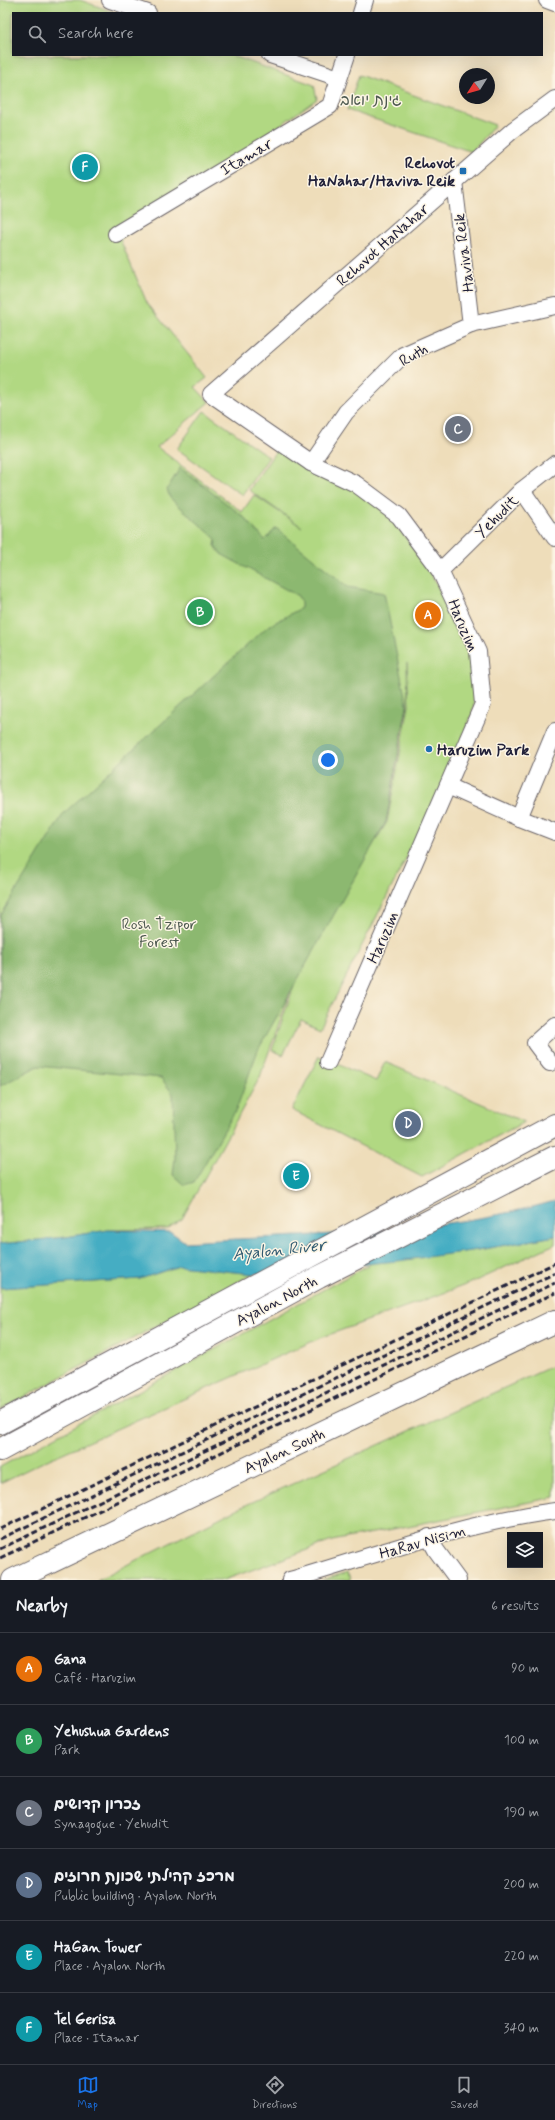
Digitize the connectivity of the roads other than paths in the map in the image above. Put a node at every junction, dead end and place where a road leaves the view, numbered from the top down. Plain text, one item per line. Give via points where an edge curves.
1 (110, 0) edge
2 (365, 0) edge
3 (547, 0) edge
4 (555, 3) edge
5 (145, 12) edge
6 (361, 12) edge
7 (273, 56) edge
8 (347, 56) edge
9 (339, 78) junction
10 (555, 99) edge
11 (454, 181) junction
12 (116, 234) dead end
13 (555, 306) edge
14 (471, 325) junction
15 (211, 394) joint
16 (311, 463) junction
17 (555, 464) edge
18 (522, 490) junction
19 (555, 538) edge
20 (440, 571) junction
21 (555, 731) edge
22 (448, 786) junction
23 (519, 818) junction
24 (555, 832) edge
25 (555, 1025) edge
26 (328, 1062) dead end
27 (550, 1063) dead end
28 (555, 1125) edge
29 (555, 1157) edge
30 (555, 1322) edge
31 (147, 1370) junction
32 (0, 1423) edge
33 (0, 1439) edge
34 (0, 1450) edge
35 (555, 1511) edge
36 (429, 1537) junction
37 (13, 1580) edge
38 (290, 1580) edge
39 (458, 1580) edge

1 - 5 street
2 - 6 street
3 - 4 street
7 - 9 street
8 - 9 street, Itamar
9 - 12 street, Itamar via 330,106
10 - 11 street, Rehovot HaNahar via 513,130
11 - 14 street, Haviva Reik
11 - 15 street, Rehovot HaNahar
13 - 14 street, Ruth
14 - 16 street, Ruth via 403,355 346,412
15 - 16 street, Haruzim
16 - 20 street, Haruzim via 356,484 398,516
17 - 18 street, Yehudit
18 - 19 street
18 - 20 street, Yehudit
20 - 22 street, Haruzim via 478,652 483,704
21 - 23 street
22 - 23 street
22 - 26 street, Haruzim
23 - 24 street
25 - 27 street via 535,1043
28 - 32 highway
29 - 31 highway, Ayalon North via 319,1277
30 - 37 highway, Ayalon South
31 - 33 highway
31 - 34 highway, Ayalon North
35 - 36 street, HaRav Nisim via 528,1514
36 - 38 street, HaRav Nisim
36 - 39 street

